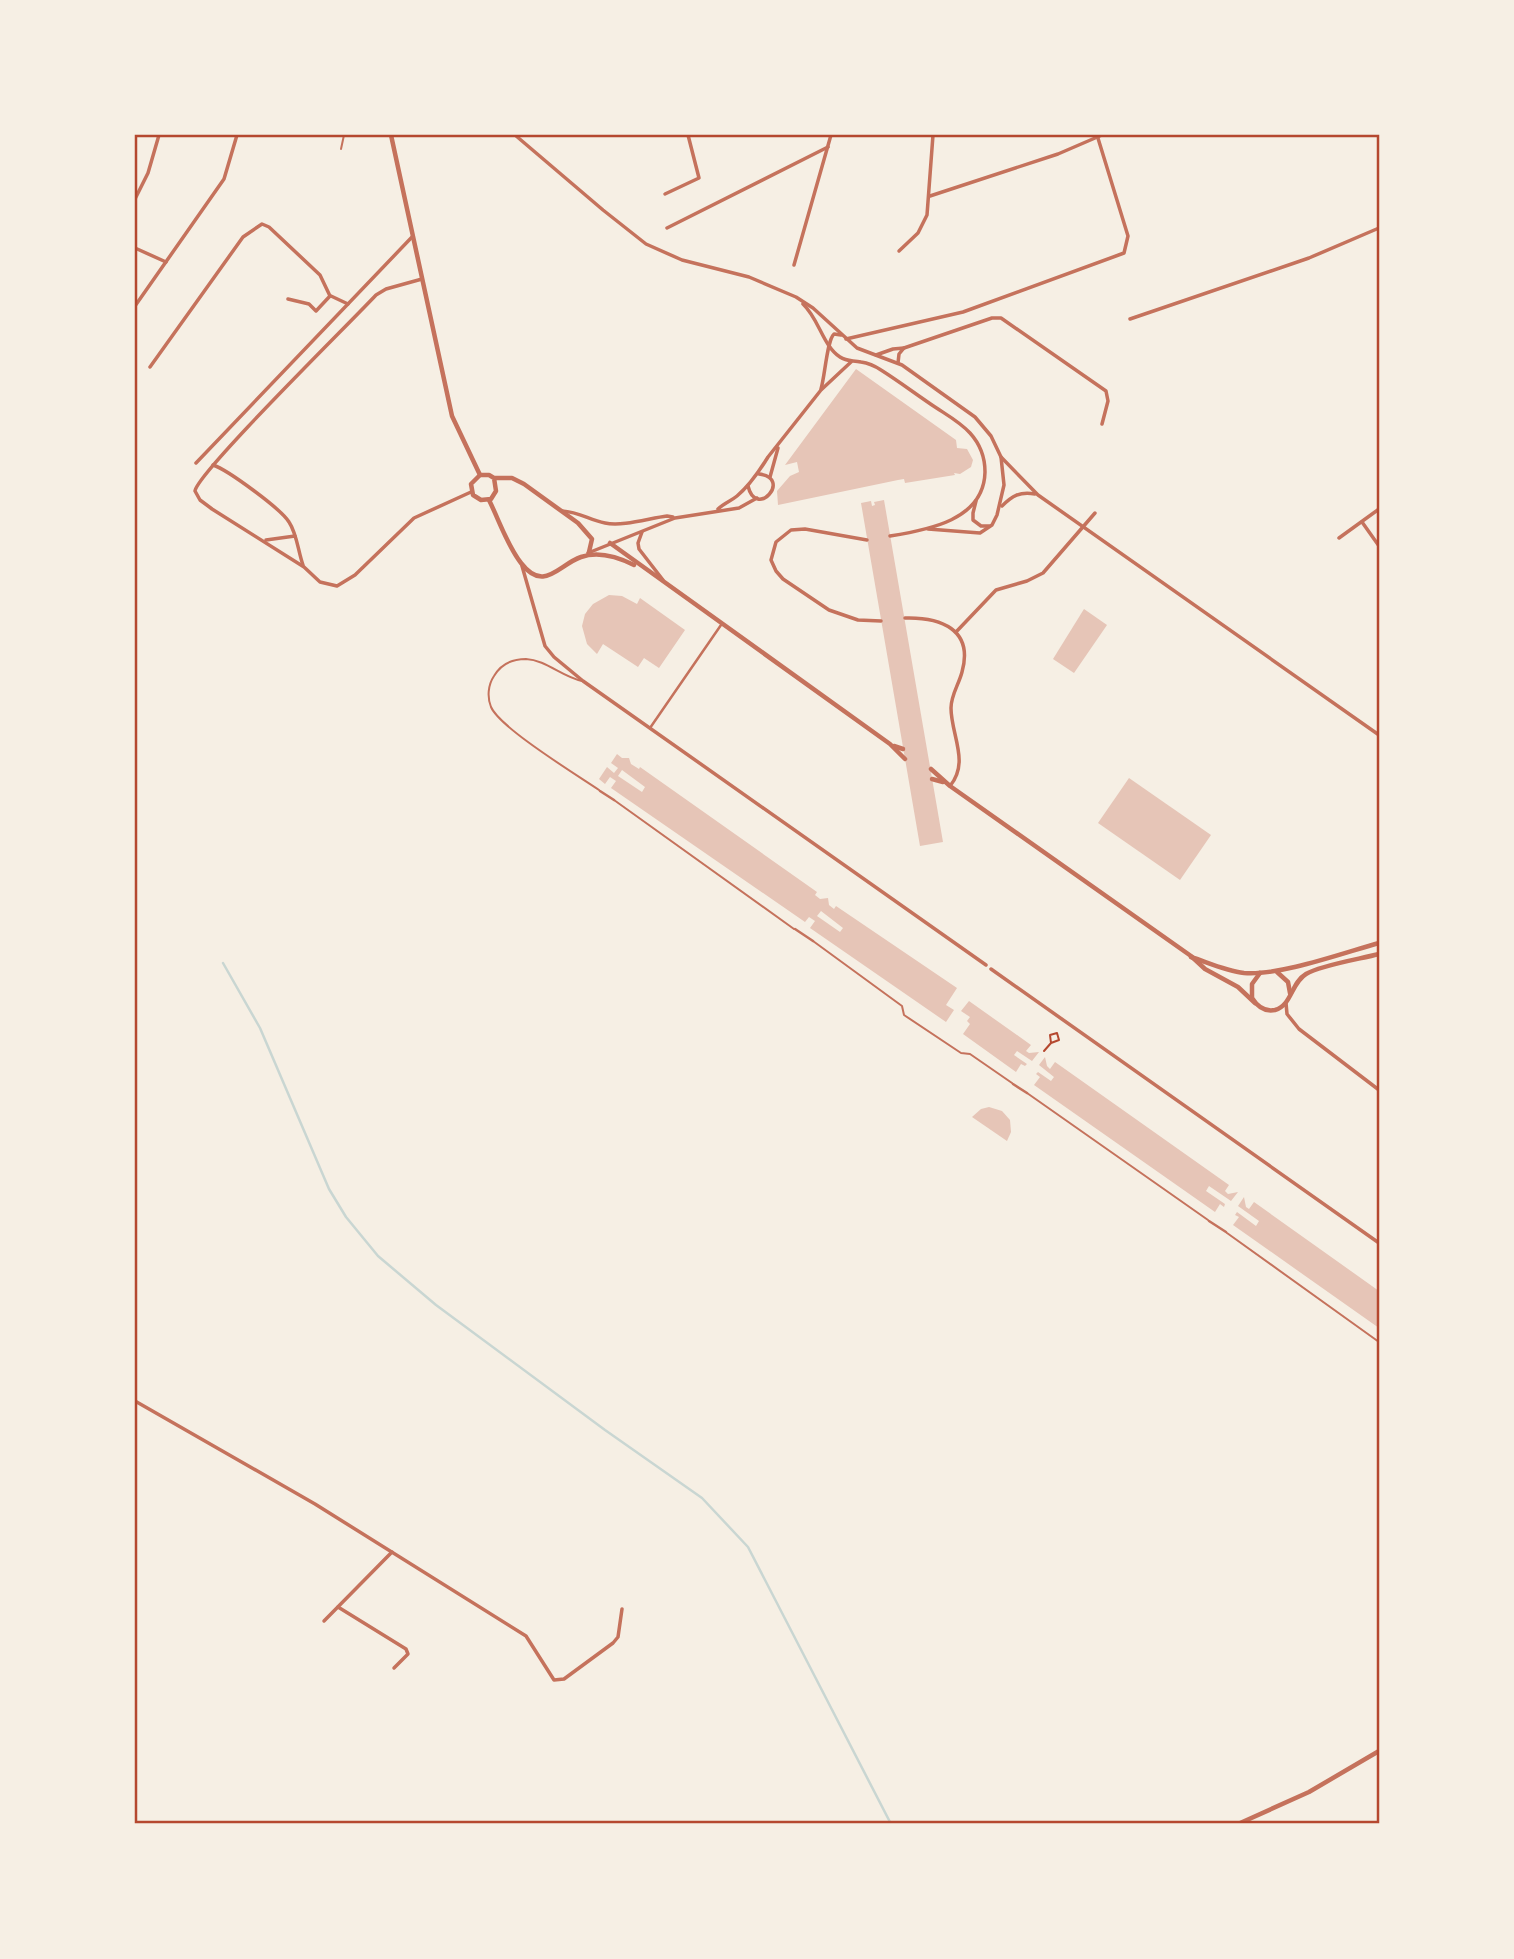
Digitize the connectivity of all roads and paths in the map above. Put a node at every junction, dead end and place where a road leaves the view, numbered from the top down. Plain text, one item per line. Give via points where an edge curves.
1 (159, 135) edge
2 (237, 135) edge
3 (344, 135) edge
4 (391, 135) edge
5 (515, 135) edge
6 (688, 135) edge
7 (831, 135) edge
8 (933, 135) edge
9 (1099, 135) edge
10 (828, 147) junction
11 (341, 149) dead end
12 (665, 194) dead end
13 (930, 196) junction
14 (135, 199) edge
15 (667, 228) dead end
16 (1379, 229) edge
17 (413, 237) junction
18 (135, 248) edge
19 (899, 251) dead end
20 (166, 262) junction
21 (794, 265) dead end
22 (422, 279) junction
23 (330, 296) junction
24 (796, 298) junction
25 (288, 299) dead end
26 (348, 304) junction
27 (135, 306) edge
28 (1130, 319) dead end
29 (846, 339) junction
30 (828, 344) junction
31 (904, 348) junction
32 (874, 356) junction
33 (851, 362) junction
34 (898, 363) junction
35 (150, 367) dead end
36 (821, 390) junction
37 (1102, 424) dead end
38 (781, 443) junction
39 (1001, 457) junction
40 (196, 463) dead end
41 (213, 465) junction
42 (757, 474) junction
43 (480, 475) junction
44 (770, 477) junction
45 (494, 478) junction
46 (748, 486) junction
47 (471, 492) junction
48 (1038, 495) junction
49 (757, 498) junction
50 (977, 499) junction
51 (489, 500) junction
52 (1000, 508) junction
53 (718, 509) junction
54 (1379, 509) edge
55 (562, 511) junction
56 (1095, 513) dead end
57 (675, 518) junction
58 (1362, 522) junction
59 (992, 525) junction
60 (1084, 527) junction
61 (928, 529) junction
62 (642, 532) junction
63 (295, 536) junction
64 (890, 536) dead end
65 (1339, 538) dead end
66 (263, 540) junction
67 (867, 540) dead end
68 (610, 543) junction
69 (1379, 546) edge
70 (589, 552) junction
71 (582, 557) junction
72 (521, 564) junction
73 (303, 566) junction
74 (644, 570) junction
75 (665, 585) junction
76 (905, 618) dead end
77 (881, 621) dead end
78 (721, 625) junction
79 (956, 632) junction
80 (583, 681) junction
81 (650, 728) junction
82 (1379, 735) edge
83 (890, 744) junction
84 (903, 749) dead end
85 (905, 759) dead end
86 (931, 769) dead end
87 (932, 779) dead end
88 (944, 782) junction
89 (950, 786) junction
90 (600, 791) joint
91 (614, 800) joint
92 (795, 929) joint
93 (813, 941) joint
94 (1379, 943) edge
95 (1379, 954) edge
96 (1191, 956) junction
97 (986, 965) dead end
98 (992, 969) dead end
99 (1275, 971) junction
100 (1261, 973) junction
101 (1290, 994) junction
102 (1286, 1002) junction
103 (1255, 1003) junction
104 (1051, 1043) dead end
105 (1044, 1051) dead end
106 (1013, 1084) joint
107 (1379, 1090) edge
108 (1027, 1093) joint
109 (1209, 1221) joint
110 (1226, 1233) joint
111 (1379, 1243) edge
112 (1379, 1342) edge
113 (135, 1401) edge
114 (392, 1552) junction
115 (338, 1607) junction
116 (622, 1609) dead end
117 (324, 1621) dead end
118 (394, 1668) dead end
119 (1379, 1751) edge
120 (1238, 1824) edge

1 - 14 street
2 - 20 street via 224,179
3 - 11 lane
4 - 17 street
5 - 24 street via 646,244 673,257 759,280
6 - 12 street via 699,178
7 - 10 street
8 - 13 street
9 - 13 street via 1058,154
9 - 29 street via 1128,236 1124,253 963,312
10 - 15 street
10 - 21 street
13 - 19 street via 923,225
16 - 28 street
17 - 22 street
17 - 26 street
18 - 20 street
20 - 27 street
22 - 41 street via 376,295
22 - 43 street via 452,416
23 - 25 street via 316,311 309,304
23 - 26 street
23 - 35 street via 320,275 262,223 243,237
24 - 29 street
24 - 30 street via 811,312
26 - 40 street
29 - 30 street via 834,334
29 - 32 street
30 - 33 street
30 - 36 street
31 - 32 street
31 - 34 street
31 - 37 street via 998,317 1107,391
32 - 34 street
33 - 36 street
33 - 50 street via 881,370 971,433 985,464
34 - 39 street via 971,412
36 - 38 street
38 - 42 street
38 - 44 street
39 - 48 street
39 - 52 street
41 - 63 street via 284,516
41 - 66 street via 196,485 197,497
42 - 44 street
42 - 46 street
43 - 45 street
43 - 47 street via 472,482
44 - 49 street via 772,492
45 - 51 street via 496,491
45 - 55 street via 515,479
46 - 49 street
46 - 53 street
47 - 51 street via 478,499
47 - 73 street via 414,518 342,584 322,583
48 - 52 street via 1014,495
48 - 60 street
49 - 53 street via 739,508
50 - 59 street via 973,520 981,526
50 - 61 street via 956,518
51 - 72 street
52 - 59 street
53 - 57 street
54 - 58 street
55 - 57 street via 613,524
55 - 70 street via 592,539
56 - 60 street
57 - 62 street
58 - 65 street
58 - 69 street
59 - 61 street via 976,534
60 - 79 street via 1043,573 996,590
60 - 82 street
61 - 64 street
62 - 68 street
62 - 75 street via 639,549
63 - 66 street
63 - 73 street
66 - 73 street
67 - 77 street via 805,528 791,530 776,542 771,559 783,579 830,610 858,620
68 - 70 street
68 - 74 street
70 - 71 street
71 - 72 street via 544,577
71 - 74 street via 612,557
72 - 80 street via 545,646
74 - 75 street
75 - 78 street
76 - 79 street via 935,620
78 - 81 street
78 - 83 street
79 - 89 street via 965,660 951,708 959,755 958,772
80 - 81 street
80 - 90 lane via 529,659 512,661 494,676 490,705 507,726
81 - 97 street
83 - 84 street
83 - 85 street
86 - 88 street
87 - 88 street
88 - 89 street
89 - 96 street
90 - 91 street
91 - 92 lane
92 - 93 street
93 - 106 lane via 902,1006 904,1015
94 - 99 street
95 - 101 street via 1313,971 1299,979
96 - 100 street via 1230,970
96 - 103 street
98 - 111 street
99 - 100 street
99 - 101 street via 1285,977
100 - 103 street via 1250,989
101 - 102 street
102 - 103 street via 1269,1010
102 - 107 street via 1287,1014 1299,1029
104 - 105 path
106 - 108 street
108 - 109 lane
109 - 110 street
110 - 112 lane
113 - 114 street
114 - 115 street
114 - 116 street via 526,1636 554,1680 564,1679 613,1643
115 - 117 street
115 - 118 street via 406,1649 408,1654
119 - 120 street via 1309,1792

